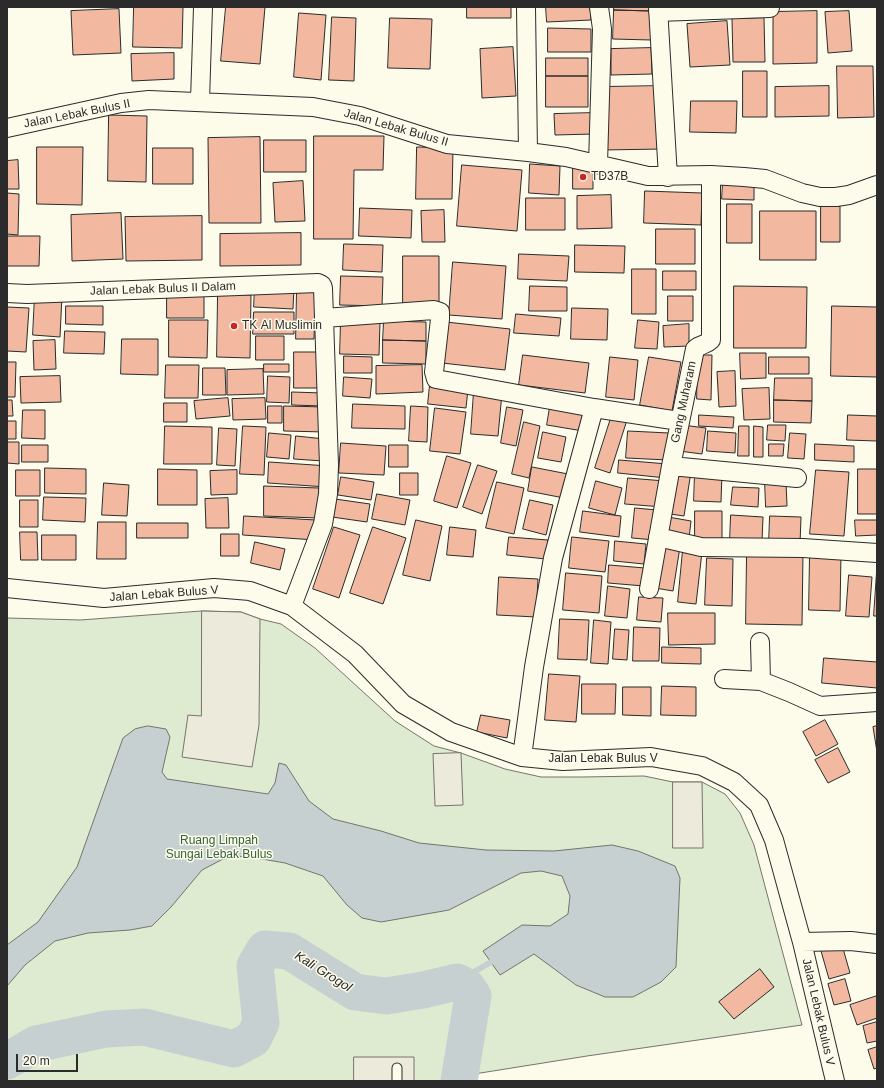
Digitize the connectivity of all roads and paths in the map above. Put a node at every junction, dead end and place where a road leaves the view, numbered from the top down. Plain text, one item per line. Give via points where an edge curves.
1 (203, 7) edge
2 (526, 7) edge
3 (599, 7) edge
4 (770, 8) dead end
5 (658, 9) edge
6 (200, 102) junction
7 (7, 128) edge
8 (528, 152) junction
9 (598, 164) junction
10 (711, 175) junction
11 (668, 177) junction
12 (877, 185) edge
13 (7, 294) edge
14 (324, 318) junction
15 (594, 408) junction
16 (679, 421) junction
17 (670, 466) junction
18 (797, 478) dead end
19 (658, 537) junction
20 (877, 554) edge
21 (7, 588) edge
22 (649, 589) dead end
23 (292, 606) junction
24 (760, 642) dead end
25 (724, 679) dead end
26 (761, 681) junction
27 (877, 702) edge
28 (522, 757) junction
29 (802, 942) junction
30 (877, 944) edge
31 (397, 1068) dead end
32 (397, 1081) edge
33 (835, 1081) edge

1 - 6 street
2 - 8 street
3 - 9 street via 602,29
4 - 5 street
5 - 11 street
6 - 7 street, Jalan Lebak Bulus II via 149,100 121,103
6 - 8 street, Jalan Lebak Bulus II via 313,107 360,116 447,144
8 - 9 street, Jalan Lebak Bulus II
9 - 11 street, Jalan Lebak Bulus II via 648,176
10 - 11 street, Jalan Lebak Bulus II
10 - 12 street, Jalan Lebak Bulus II via 765,179 820,197 849,195
10 - 16 street, Gang Muharam via 711,340 695,349
13 - 14 street, Jalan Lebak Bulus II Dalam via 318,282 323,288
14 - 15 street via 434,310 440,312 434,372 436,379
14 - 23 street via 328,494 322,524
15 - 16 street
15 - 28 street via 553,558
16 - 17 street, Gang Muharam
17 - 18 street
17 - 19 street, Gang Muharam
19 - 20 street via 701,547 803,548
19 - 22 street, Gang Muharam
21 - 23 street, Jalan Lebak Bulus V via 104,598 214,588 250,590
23 - 28 street, Jalan Lebak Bulus V via 355,654 403,704 451,732
24 - 26 street
25 - 26 street
26 - 27 street via 820,706
28 - 29 street, Jalan Lebak Bulus V via 563,761 652,757 702,766 734,782 759,805 774,840
29 - 30 street, Jalan Lebak Bulus V via 851,941
29 - 33 street, Jalan Lebak Bulus V
31 - 32 lane

